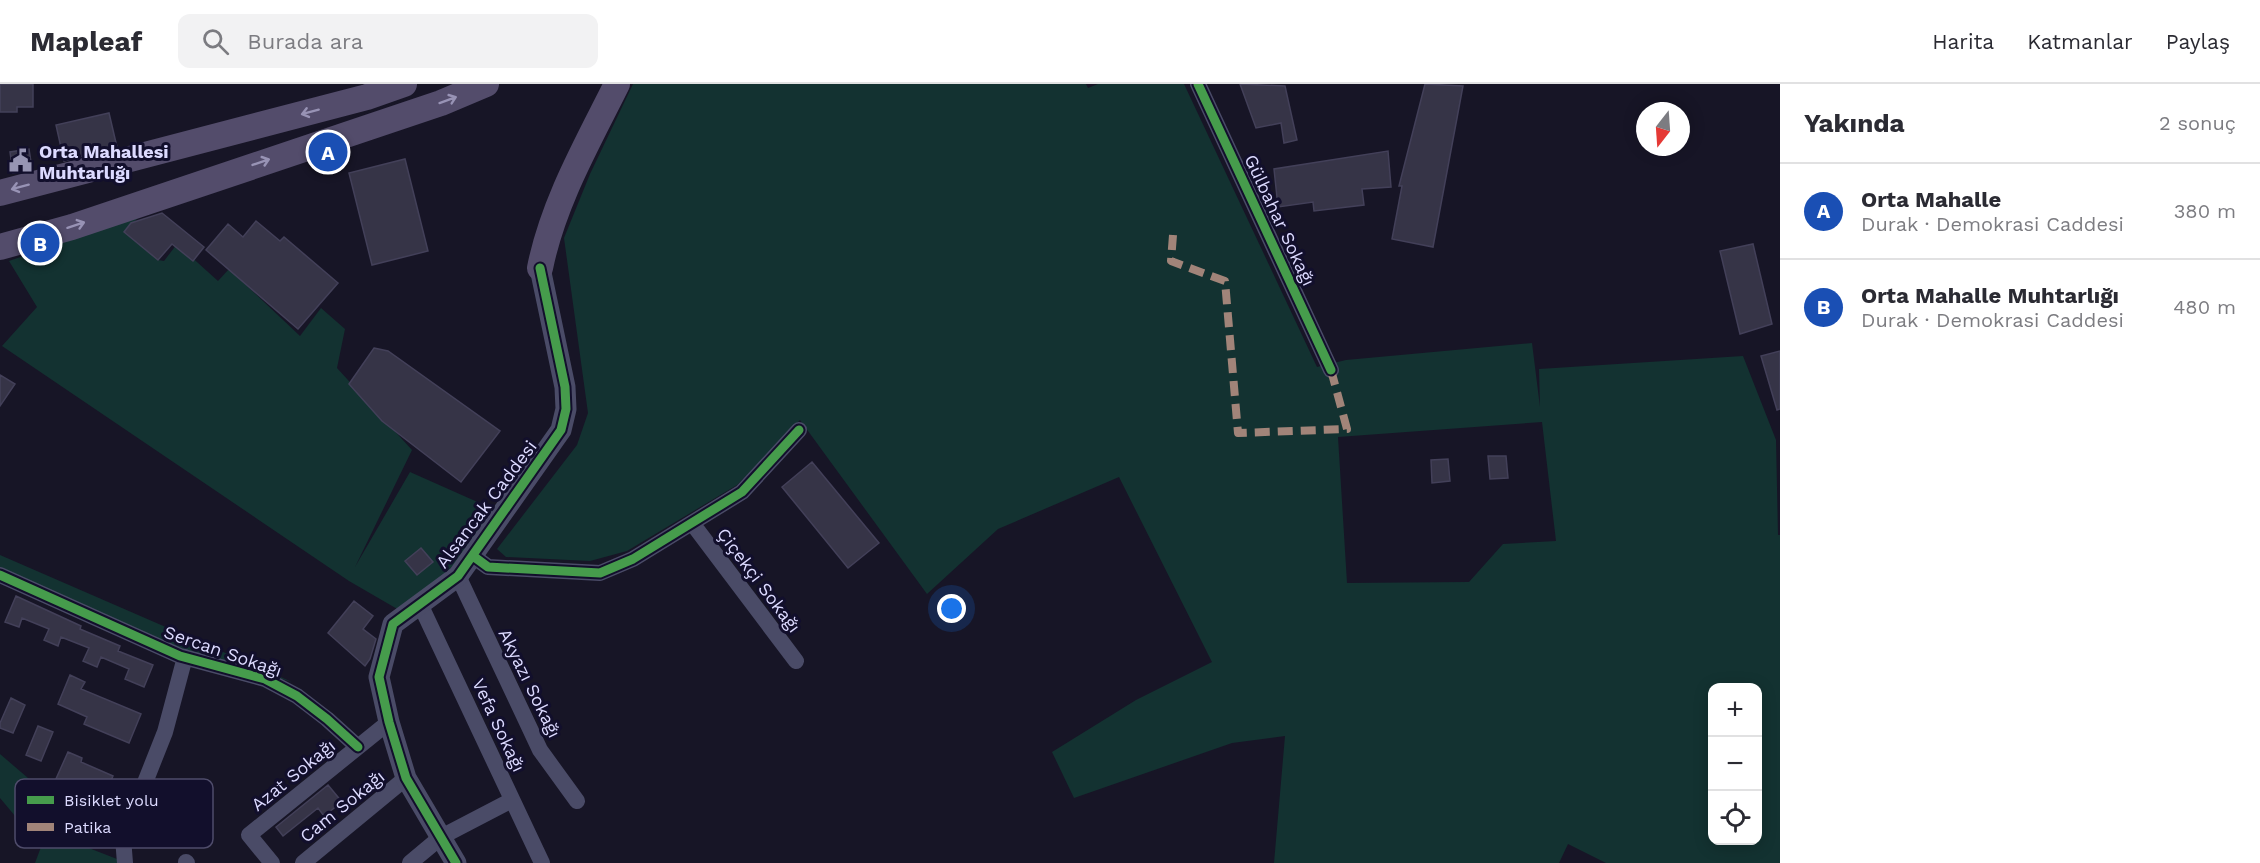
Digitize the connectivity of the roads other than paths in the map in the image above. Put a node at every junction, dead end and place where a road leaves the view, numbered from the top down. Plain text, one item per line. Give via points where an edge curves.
1 (404, 84) edge
2 (486, 84) edge
3 (602, 84) edge
4 (616, 84) edge
5 (1198, 84) edge
6 (365, 91) edge
7 (409, 112) junction
8 (0, 193) edge
9 (0, 247) edge
10 (540, 268) junction
11 (1331, 370) dead end
12 (799, 430) dead end
13 (692, 523) junction
14 (473, 556) junction
15 (0, 575) edge
16 (458, 576) junction
17 (420, 604) junction
18 (185, 657) junction
19 (796, 661) dead end
20 (389, 722) junction
21 (358, 747) junction
22 (406, 778) junction
23 (146, 779) edge
24 (512, 800) junction
25 (578, 801) dead end
26 (441, 837) junction
27 (124, 848) edge
28 (125, 863) edge
29 (273, 863) edge
30 (303, 863) edge
31 (410, 863) edge
32 (456, 863) edge
33 (542, 863) edge

1 - 6 main road
7 -> 2 main road
3 - 10 main road via 540,220
4 - 10 main road via 560,202
5 - 11 street, Gülbahar Sokağı
6 - 7 main road via 370,105 380,111
6 -> 8 main road
9 -> 7 main road via 72,227
10 - 14 street, Alsancak Caddesi via 565,387 566,409 561,430
12 - 13 street via 742,492
13 - 14 street via 633,559 600,573 488,567
13 - 19 street, Çiçekçi Sokağı
14 - 16 street, Alsancak Caddesi
15 - 18 street, Sercan Sokağı
16 - 17 street, Alsancak Caddesi
16 - 25 street, Akyazı Sokağı via 540,750
17 - 20 street, Alsancak Caddesi via 393,624 379,676
17 - 24 street, Vefa Sokağı
18 - 21 street, Sercan Sokağı via 265,679 297,696
18 - 23 street via 165,732
20 - 21 street, Azat Sokağı
20 - 22 street, Alsancak Caddesi
21 - 29 street, Azat Sokağı via 249,835
22 - 26 street, Alsancak Caddesi
22 - 30 street, Cam Sokağı
24 - 26 street
24 - 33 street, Vefa Sokağı
26 - 31 street
26 - 32 street, Alsancak Caddesi
27 - 28 street

